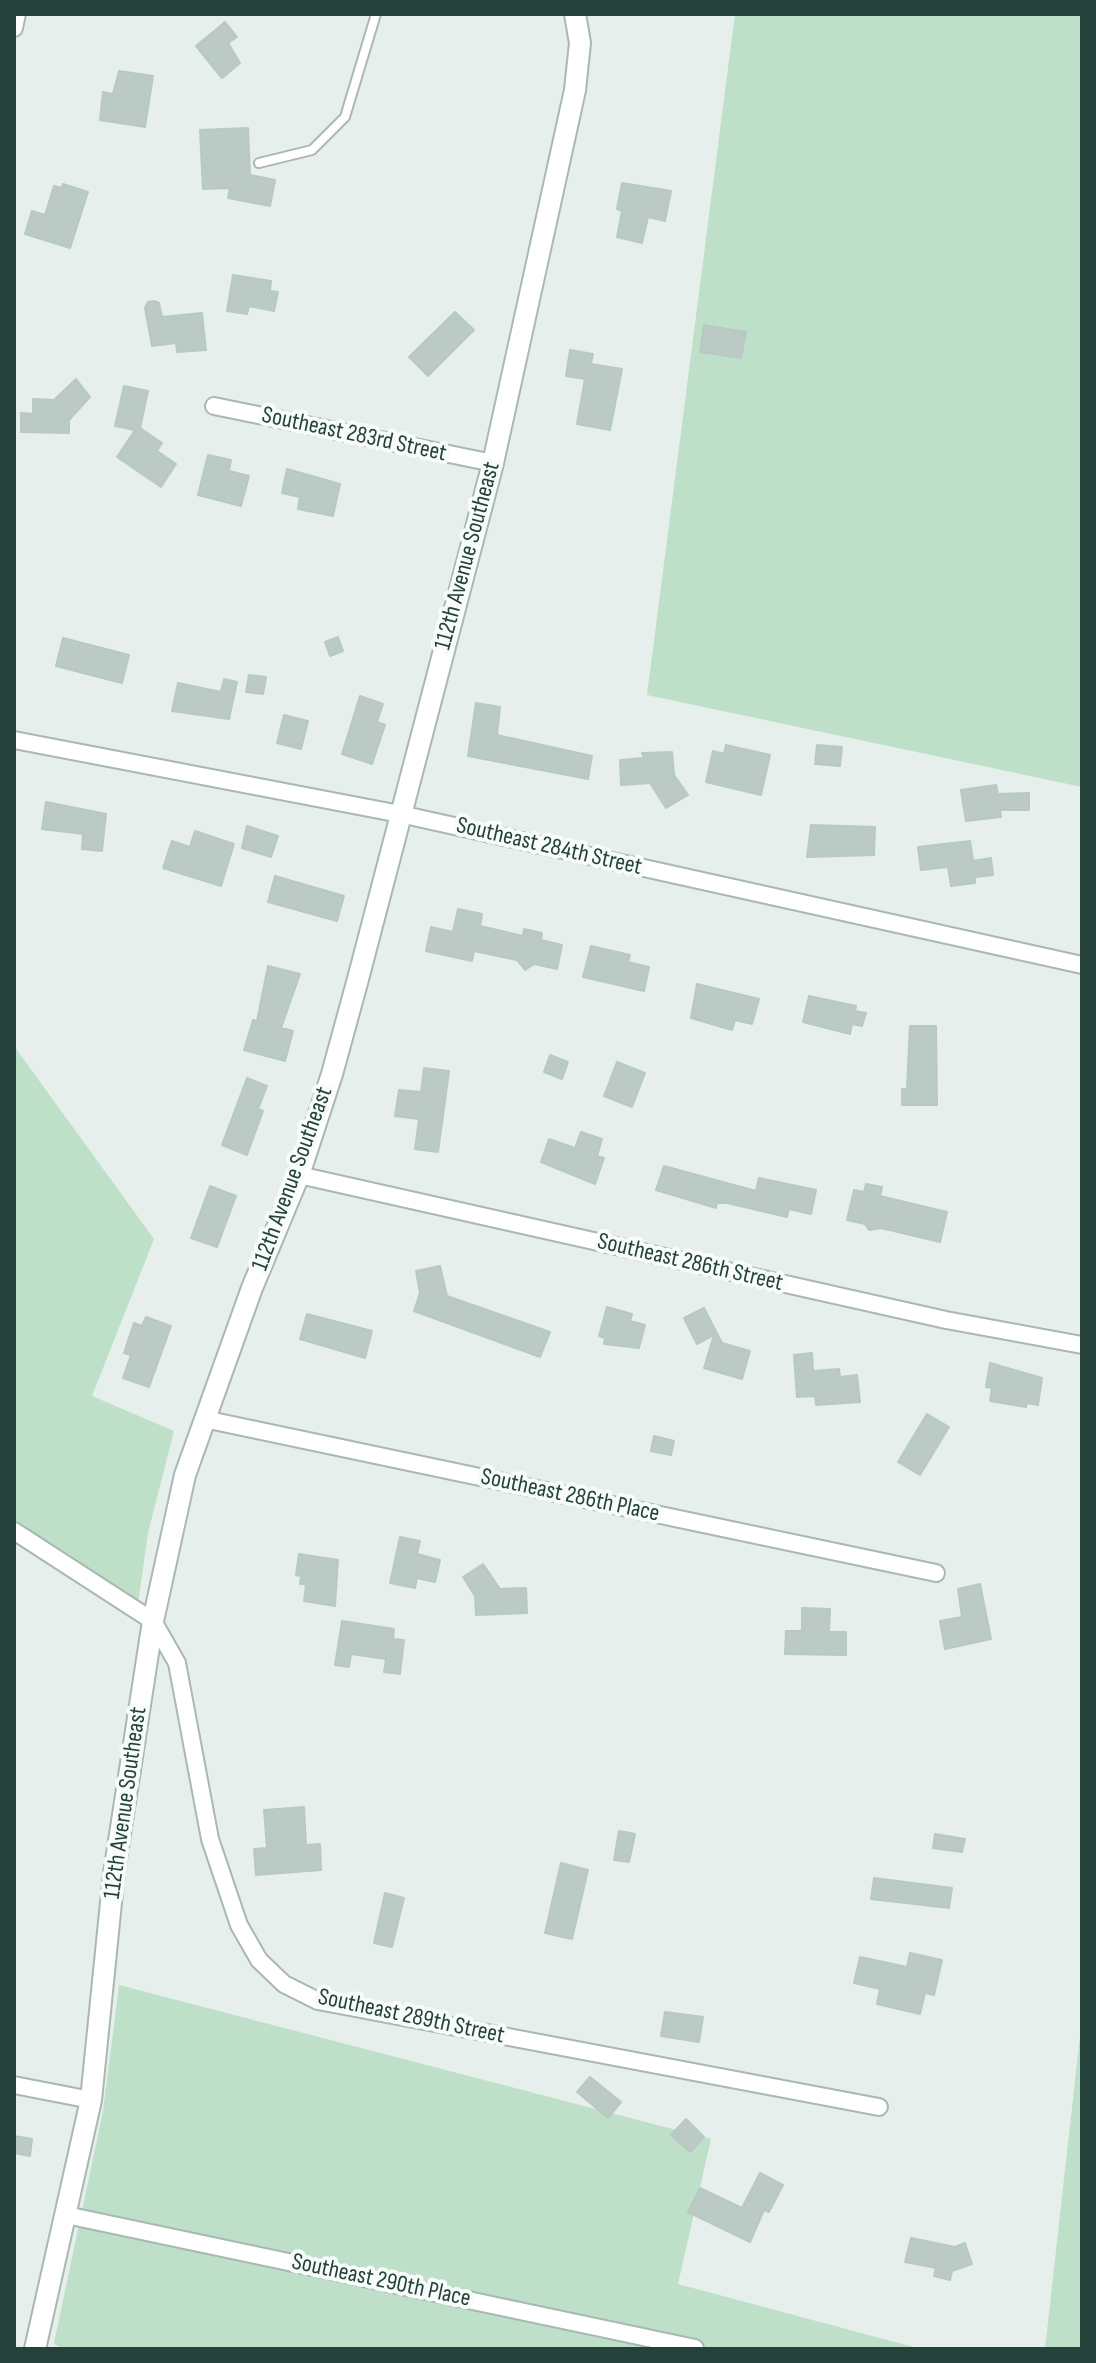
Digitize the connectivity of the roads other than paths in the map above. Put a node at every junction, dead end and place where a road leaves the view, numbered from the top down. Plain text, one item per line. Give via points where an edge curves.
1 (17, 14) edge
2 (376, 14) edge
3 (575, 14) edge
4 (14, 28) edge
5 (259, 163) dead end
6 (214, 406) dead end
7 (493, 463) junction
8 (14, 740) edge
9 (400, 814) junction
10 (1082, 965) edge
11 (299, 1175) junction
12 (1082, 1345) edge
13 (204, 1419) junction
14 (14, 1531) edge
15 (936, 1573) dead end
16 (153, 1621) junction
17 (14, 2085) edge
18 (91, 2100) junction
19 (879, 2107) dead end
20 (66, 2215) junction
21 (695, 2348) edge
22 (35, 2349) edge

1 - 4 street
2 - 5 lane via 345,117 312,150
3 - 7 street, 112th Avenue Southeast via 580,43 575,90
6 - 7 street, Southeast 283rd Street
7 - 9 street, 112th Avenue Southeast
8 - 9 street, Southeast 284th Street
9 - 10 street, Southeast 284th Street
9 - 11 street, 112th Avenue Southeast via 332,1074
11 - 12 street, Southeast 286th Street via 946,1320
11 - 13 street, 112th Avenue Southeast
13 - 15 street, Southeast 286th Place
13 - 16 street, 112th Avenue Southeast via 185,1475
14 - 16 street
16 - 18 street, 112th Avenue Southeast via 114,1873
16 - 19 street, Southeast 289th Street via 177,1663 210,1839 239,1925 259,1960 284,1984 318,2001
17 - 18 street
18 - 20 street, 112th Avenue Southeast
20 - 21 street, Southeast 290th Place
20 - 22 street, 112th Avenue Southeast

